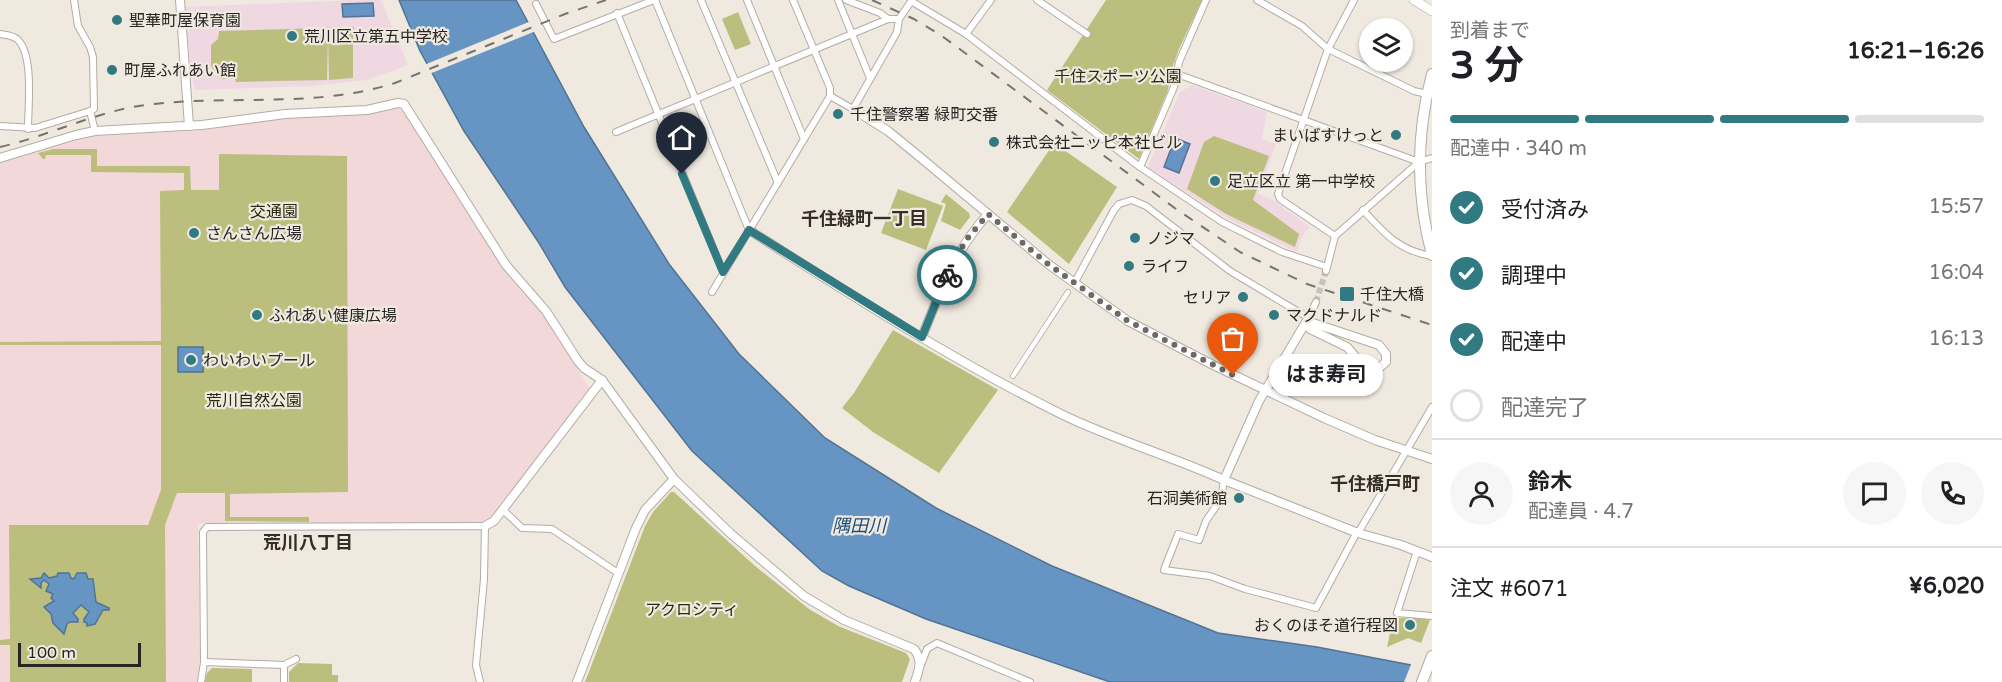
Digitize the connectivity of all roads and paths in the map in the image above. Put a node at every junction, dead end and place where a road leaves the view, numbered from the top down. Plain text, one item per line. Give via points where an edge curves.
1 (74, 0) edge
2 (180, 0) edge
3 (545, 0) edge
4 (654, 0) edge
5 (701, 0) edge
6 (747, 0) edge
7 (793, 0) edge
8 (838, 0) edge
9 (846, 0) edge
10 (911, 0) edge
11 (991, 0) edge
12 (1037, 0) edge
13 (1206, 0) edge
14 (1257, 0) edge
15 (1354, 0) edge
16 (1414, 0) edge
17 (535, 2) edge
18 (1432, 11) edge
19 (617, 14) junction
20 (888, 19) junction
21 (899, 19) junction
22 (0, 34) edge
23 (852, 34) junction
24 (966, 34) junction
25 (1087, 34) dead end
26 (1328, 49) junction
27 (814, 50) junction
28 (774, 67) junction
29 (1177, 74) junction
30 (1432, 74) edge
31 (870, 78) junction
32 (736, 83) junction
33 (1427, 94) junction
34 (830, 96) junction
35 (696, 99) junction
36 (853, 109) junction
37 (90, 111) junction
38 (658, 115) junction
39 (1304, 120) junction
40 (0, 126) edge
41 (189, 126) junction
42 (28, 129) junction
43 (95, 131) junction
44 (616, 132) dead end
45 (804, 139) junction
46 (0, 158) edge
47 (1432, 158) edge
48 (1419, 162) junction
49 (1140, 167) junction
50 (778, 183) junction
51 (1363, 210) junction
52 (988, 214) junction
53 (749, 230) junction
54 (1335, 236) junction
55 (1432, 255) edge
56 (723, 272) junction
57 (1075, 282) junction
58 (712, 292) dead end
59 (1068, 292) dead end
60 (1316, 302) tunnel mouth
61 (1308, 320) junction
62 (922, 337) junction
63 (1013, 376) dead end
64 (602, 380) junction
65 (1265, 390) junction
66 (1432, 407) edge
67 (1405, 451) junction
68 (1432, 459) edge
69 (674, 479) junction
70 (1224, 480) junction
71 (502, 510) junction
72 (485, 526) junction
73 (1358, 533) junction
74 (1417, 551) junction
75 (1432, 557) edge
76 (618, 573) junction
77 (1432, 616) edge
78 (1432, 656) edge
79 (296, 659) dead end
80 (204, 662) junction
81 (284, 665) junction
82 (919, 672) junction
83 (201, 682) edge
84 (284, 682) edge
85 (480, 682) edge
86 (577, 682) edge
87 (915, 682) edge
88 (1030, 682) edge
89 (1422, 682) edge

1 - 37 street via 78,26 93,57
2 - 41 street
3 - 17 street
4 - 19 street
4 - 35 street
5 - 32 street
6 - 28 street
7 - 27 street
8 - 23 street
9 - 20 street
10 - 21 street
10 - 24 street
11 - 24 street
12 - 25 street
13 - 29 street
14 - 26 street via 1302,26
15 - 26 street
16 - 18 main road
17 - 19 street via 554,39
19 - 38 street
20 - 21 street
20 - 23 street
21 - 31 street via 897,32
22 - 42 street via 20,41 29,68
23 - 27 street
23 - 31 street
24 - 49 street
26 - 33 street
26 - 39 street
27 - 28 street
27 - 34 street
28 - 32 street
28 - 45 street
29 - 39 street
29 - 49 street
30 - 33 highway
31 - 36 street
32 - 35 street
32 - 50 street
33 - 48 highway
34 - 36 street
34 - 45 street
35 - 38 street
35 - 53 street
36 - 52 street via 906,146
37 - 42 street
37 - 43 street
38 - 44 street
38 - 56 street
39 - 48 street
39 - 54 street via 1278,194
40 - 42 street
41 - 43 street
41 - 64 street via 404,104 506,265 546,311 584,368
43 - 46 street
45 - 50 street
47 - 48 street
48 - 51 street
48 - 55 highway via 1422,211
49 - 54 street via 1222,222 1326,269
50 - 53 street
51 - 54 street
51 - 55 street via 1396,244
52 - 57 street
52 - 62 street via 966,240 950,268
53 - 56 street
53 - 62 street
56 - 58 street
57 - 61 street via 1114,210 1132,200 1146,206 1230,271
57 - 65 street via 1128,321
59 - 63 street
60 - 61 street
61 - 61 street via 1379,345 1386,354 1386,362 1378,369 1365,368 1347,348 1310,329
61 - 65 street
62 - 70 street via 1064,415
64 - 69 street
64 - 71 street
65 - 67 street
65 - 70 street
66 - 67 street
67 - 68 street
67 - 73 street
69 - 76 street via 645,510
69 - 82 street via 804,596 844,620 914,649 919,656
70 - 73 street
70 - 73 street via 1221,498 1199,540 1178,534 1164,570 1210,576 1316,608
71 - 72 street
71 - 76 street via 522,528 552,529
72 - 80 street via 207,527 202,532
72 - 85 street via 476,664
73 - 74 street
74 - 75 street
74 - 77 street via 1397,613
76 - 86 street
78 - 89 highway
79 - 81 street
80 - 81 street
80 - 83 street
81 - 84 street
82 - 87 street
82 - 88 street via 927,649 937,644

